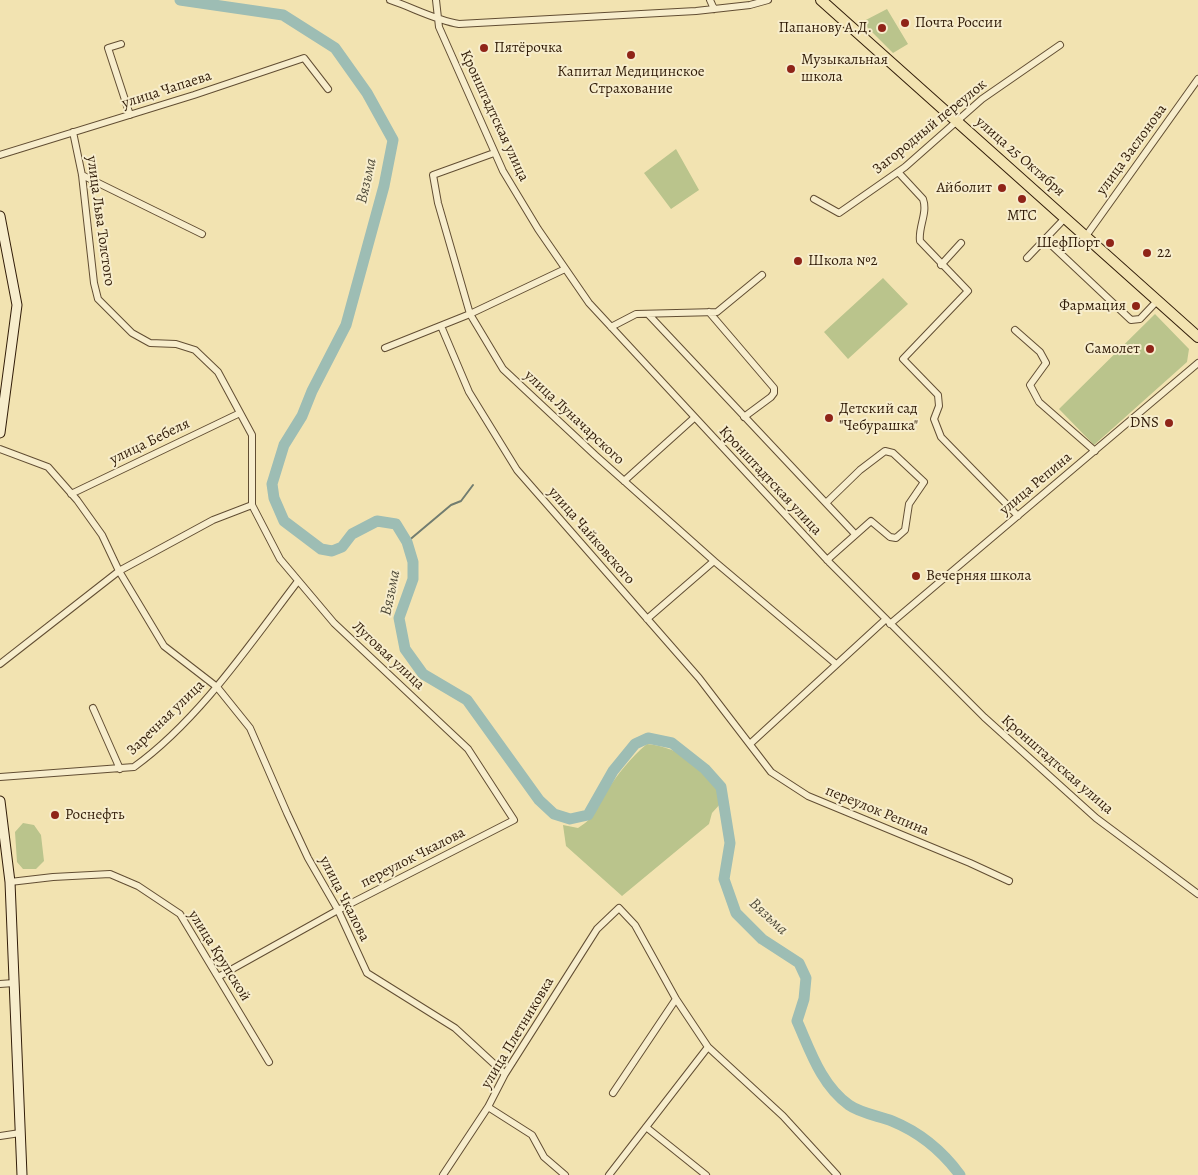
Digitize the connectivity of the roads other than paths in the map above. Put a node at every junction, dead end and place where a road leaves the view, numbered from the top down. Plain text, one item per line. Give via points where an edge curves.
1 (390, 0) edge
2 (436, 0) edge
3 (710, 0) edge
4 (768, 0) edge
5 (821, 0) edge
6 (714, 9) junction
7 (439, 20) junction
8 (121, 44) dead end
9 (1060, 45) dead end
10 (1198, 79) edge
11 (328, 89) dead end
12 (130, 115) junction
13 (958, 122) junction
14 (73, 132) junction
15 (494, 153) junction
16 (0, 155) edge
17 (898, 172) junction
18 (82, 175) junction
19 (814, 199) dead end
20 (0, 216) edge
21 (1066, 218) junction
22 (202, 234) dead end
23 (1086, 236) junction
24 (1045, 239) junction
25 (961, 243) dead end
26 (1027, 258) dead end
27 (941, 265) junction
28 (565, 269) junction
29 (762, 275) dead end
30 (1157, 301) junction
31 (709, 312) junction
32 (470, 314) junction
33 (648, 314) junction
34 (441, 326) junction
35 (611, 327) junction
36 (1015, 330) dead end
37 (1198, 337) edge
38 (385, 348) dead end
39 (1198, 362) edge
40 (10, 370) junction
41 (0, 373) edge
42 (240, 412) junction
43 (744, 417) junction
44 (694, 418) junction
45 (0, 433) edge
46 (0, 449) edge
47 (1094, 451) junction
48 (624, 481) junction
49 (71, 494) junction
50 (826, 503) junction
51 (252, 505) junction
52 (1018, 516) junction
53 (855, 534) junction
54 (827, 560) junction
55 (714, 561) junction
56 (120, 571) junction
57 (298, 581) junction
58 (647, 619) junction
59 (888, 622) junction
60 (0, 664) edge
61 (836, 664) junction
62 (216, 687) junction
63 (93, 708) dead end
64 (751, 743) junction
65 (120, 769) junction
66 (0, 777) edge
67 (0, 801) edge
68 (514, 820) joint
69 (3, 833) edge
70 (1010, 881) dead end
71 (10, 882) junction
72 (1198, 894) edge
73 (338, 910) junction
74 (218, 977) junction
75 (14, 982) junction
76 (0, 984) edge
77 (676, 999) junction
78 (708, 1047) junction
79 (269, 1062) dead end
80 (505, 1074) junction
81 (613, 1093) dead end
82 (488, 1107) junction
83 (646, 1127) junction
84 (20, 1133) junction
85 (0, 1136) edge
86 (22, 1175) edge
87 (443, 1175) edge
88 (565, 1175) edge
89 (609, 1175) edge
90 (706, 1175) edge
91 (837, 1175) edge

1 - 7 street
2 - 7 street, Кронштадтская улица
3 - 6 street
4 - 6 street
5 - 13 main road, улица 25 Октября
6 - 7 street via 459,24
7 - 15 street, Кронштадтская улица via 439,27
8 - 12 street via 108,48
9 - 13 street, Загородный переулок via 982,99
10 - 23 street, улица Заслонова
11 - 12 street, улица Чапаева via 304,58
12 - 14 street, улица Чапаева
13 - 17 street, Загородный переулок
13 - 21 main road, улица 25 Октября
14 - 16 street, улица Чапаева
14 - 18 street, улица Льва Толстого
15 - 28 street, Кронштадтская улица
15 - 32 street, улица Луначарского via 433,175
17 - 19 street, Загородный переулок via 839,213
17 - 27 street via 923,199 920,241
18 - 22 street
18 - 42 street, улица Льва Толстого via 98,299 132,333 150,342 176,344 195,350 218,372
20 - 40 main road via 17,305
21 - 23 main road, улица 25 Октября
21 - 24 street
23 - 30 main road, улица 25 Октября
24 - 26 street
24 - 30 street via 1130,320 1140,319
25 - 27 street
27 - 52 street via 968,291 903,358 938,395 939,406 934,419 941,437
28 - 32 street
28 - 35 street, Кронштадтская улица
29 - 31 street via 717,312
30 - 37 main road, улица 25 Октября
31 - 33 street
31 - 43 street via 774,388 771,397
32 - 34 street
32 - 48 street, улица Луначарского via 503,368
33 - 35 street via 636,314
33 - 43 street
34 - 38 street
34 - 58 street, улица Чайковского via 468,392 517,470
35 - 44 street, Кронштадтская улица
36 - 47 street via 1040,352 1046,364 1030,385 1039,402
39 - 47 street, улица Репина
40 - 41 street
40 - 45 main road
42 - 49 street, улица Бебеля
42 - 51 street, улица Льва Толстого via 252,436
43 - 50 street
44 - 48 street
44 - 54 street, Кронштадтская улица
46 - 49 street via 48,467
47 - 52 street, улица Репина
48 - 55 street, улица Луначарского
49 - 56 street via 102,534
50 - 53 street
50 - 53 street via 860,470 886,452 892,453 922,480 923,486 909,504 905,530 896,538 890,537 874,520
51 - 56 street via 213,520
51 - 57 street, Луговая улица via 280,559
52 - 59 street, улица Репина
53 - 54 street
54 - 59 street, Кронштадтская улица
55 - 58 street
55 - 61 street, улица Луначарского
56 - 60 street
56 - 62 street via 164,646
57 - 62 street, Заречная улица
57 - 68 street, Луговая улица via 334,623 468,749
58 - 64 street, улица Чайковского
59 - 61 street, улица Репина
59 - 72 street, Кронштадтская улица via 984,717 1096,818
61 - 64 street, улица Репина
62 - 65 street, Заречная улица via 150,755 134,767
62 - 73 street, улица Чкалова via 250,728 304,849
63 - 65 street
64 - 70 street, переулок Репина via 771,772 808,796
65 - 66 street, Заречная улица
67 - 69 main road
68 - 73 street, переулок Чкалова
69 - 71 main road
71 - 74 street, улица Крупской via 96,873 110,874 138,886 180,914
71 - 75 main road
73 - 74 street, переулок Чкалова
73 - 80 street, улица Чкалова via 367,973 455,1028
74 - 79 street, улица Крупской
75 - 76 street
75 - 84 main road
77 - 78 street
77 - 80 street, улица Плетниковка via 635,925 619,908 597,929
77 - 81 street
78 - 83 street
78 - 91 street via 784,1116
80 - 82 street, улица Плетниковка
82 - 87 street, улица Плетниковка
82 - 88 street via 532,1135 544,1158
83 - 89 street
83 - 90 street
84 - 85 street
84 - 86 main road

